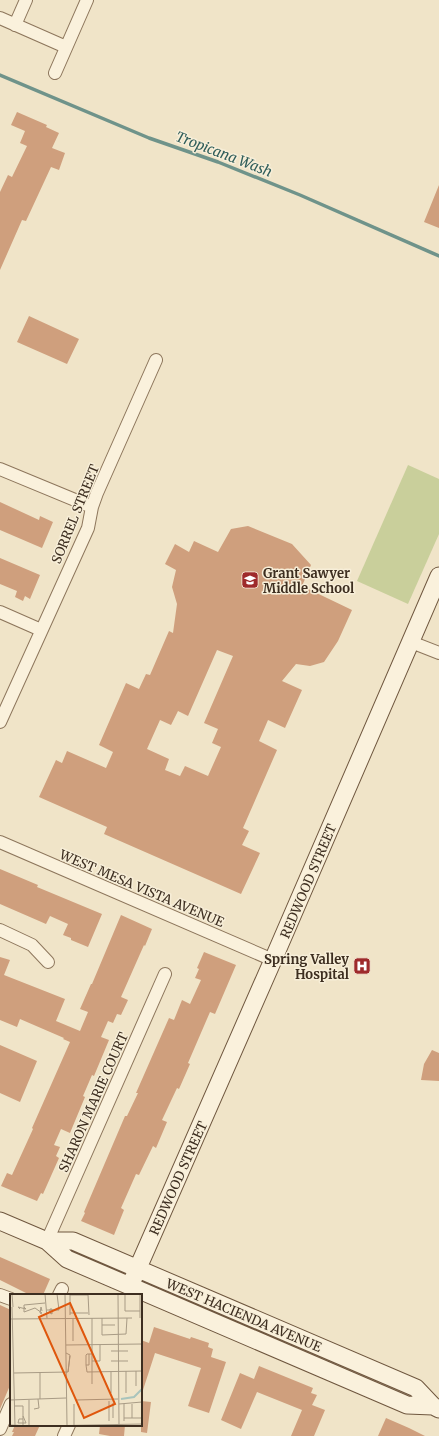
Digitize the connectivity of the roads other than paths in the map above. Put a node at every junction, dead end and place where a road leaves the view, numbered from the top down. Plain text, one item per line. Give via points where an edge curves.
1 (26, 0) edge
2 (87, 0) edge
3 (0, 18) edge
4 (15, 25) junction
5 (66, 47) junction
6 (55, 73) dead end
7 (156, 360) dead end
8 (0, 469) edge
9 (92, 508) junction
10 (439, 576) edge
11 (0, 612) edge
12 (41, 630) junction
13 (411, 642) junction
14 (439, 653) edge
15 (0, 722) edge
16 (0, 842) edge
17 (0, 930) edge
18 (274, 960) junction
19 (48, 962) dead end
20 (165, 974) dead end
21 (0, 1221) edge
22 (47, 1241) junction
23 (137, 1269) junction
24 (128, 1290) edge
25 (138, 1294) edge
26 (0, 1295) edge
27 (142, 1296) edge
28 (10, 1299) edge
29 (10, 1406) edge
30 (436, 1407) edge
31 (0, 1426) edge
32 (69, 1426) edge
33 (64, 1436) edge

1 - 4 street
2 - 5 street
3 - 4 street
4 - 5 street
5 - 6 street
7 - 9 street, SORREL STREET
8 - 9 street
9 - 12 street, SORREL STREET via 88,528
10 - 13 main road, REDWOOD STREET
11 - 12 street
12 - 15 street, SORREL STREET
13 - 14 street
13 - 18 main road, REDWOOD STREET
16 - 18 street, WEST MESA VISTA AVENUE
17 - 19 street via 32,945
18 - 23 main road, REDWOOD STREET
20 - 22 street, SHARON MARIE COURT
21 - 22 main road, WEST HACIENDA AVENUE
22 - 23 main road, WEST HACIENDA AVENUE via 73,1241
22 - 24 main road, WEST HACIENDA AVENUE via 67,1259
23 - 24 main road, REDWOOD STREET
23 - 30 main road, WEST HACIENDA AVENUE via 416,1388
24 - 25 main road, WEST HACIENDA AVENUE
26 - 28 street
27 - 30 main road, WEST HACIENDA AVENUE via 408,1405
29 - 31 street
32 - 33 street

